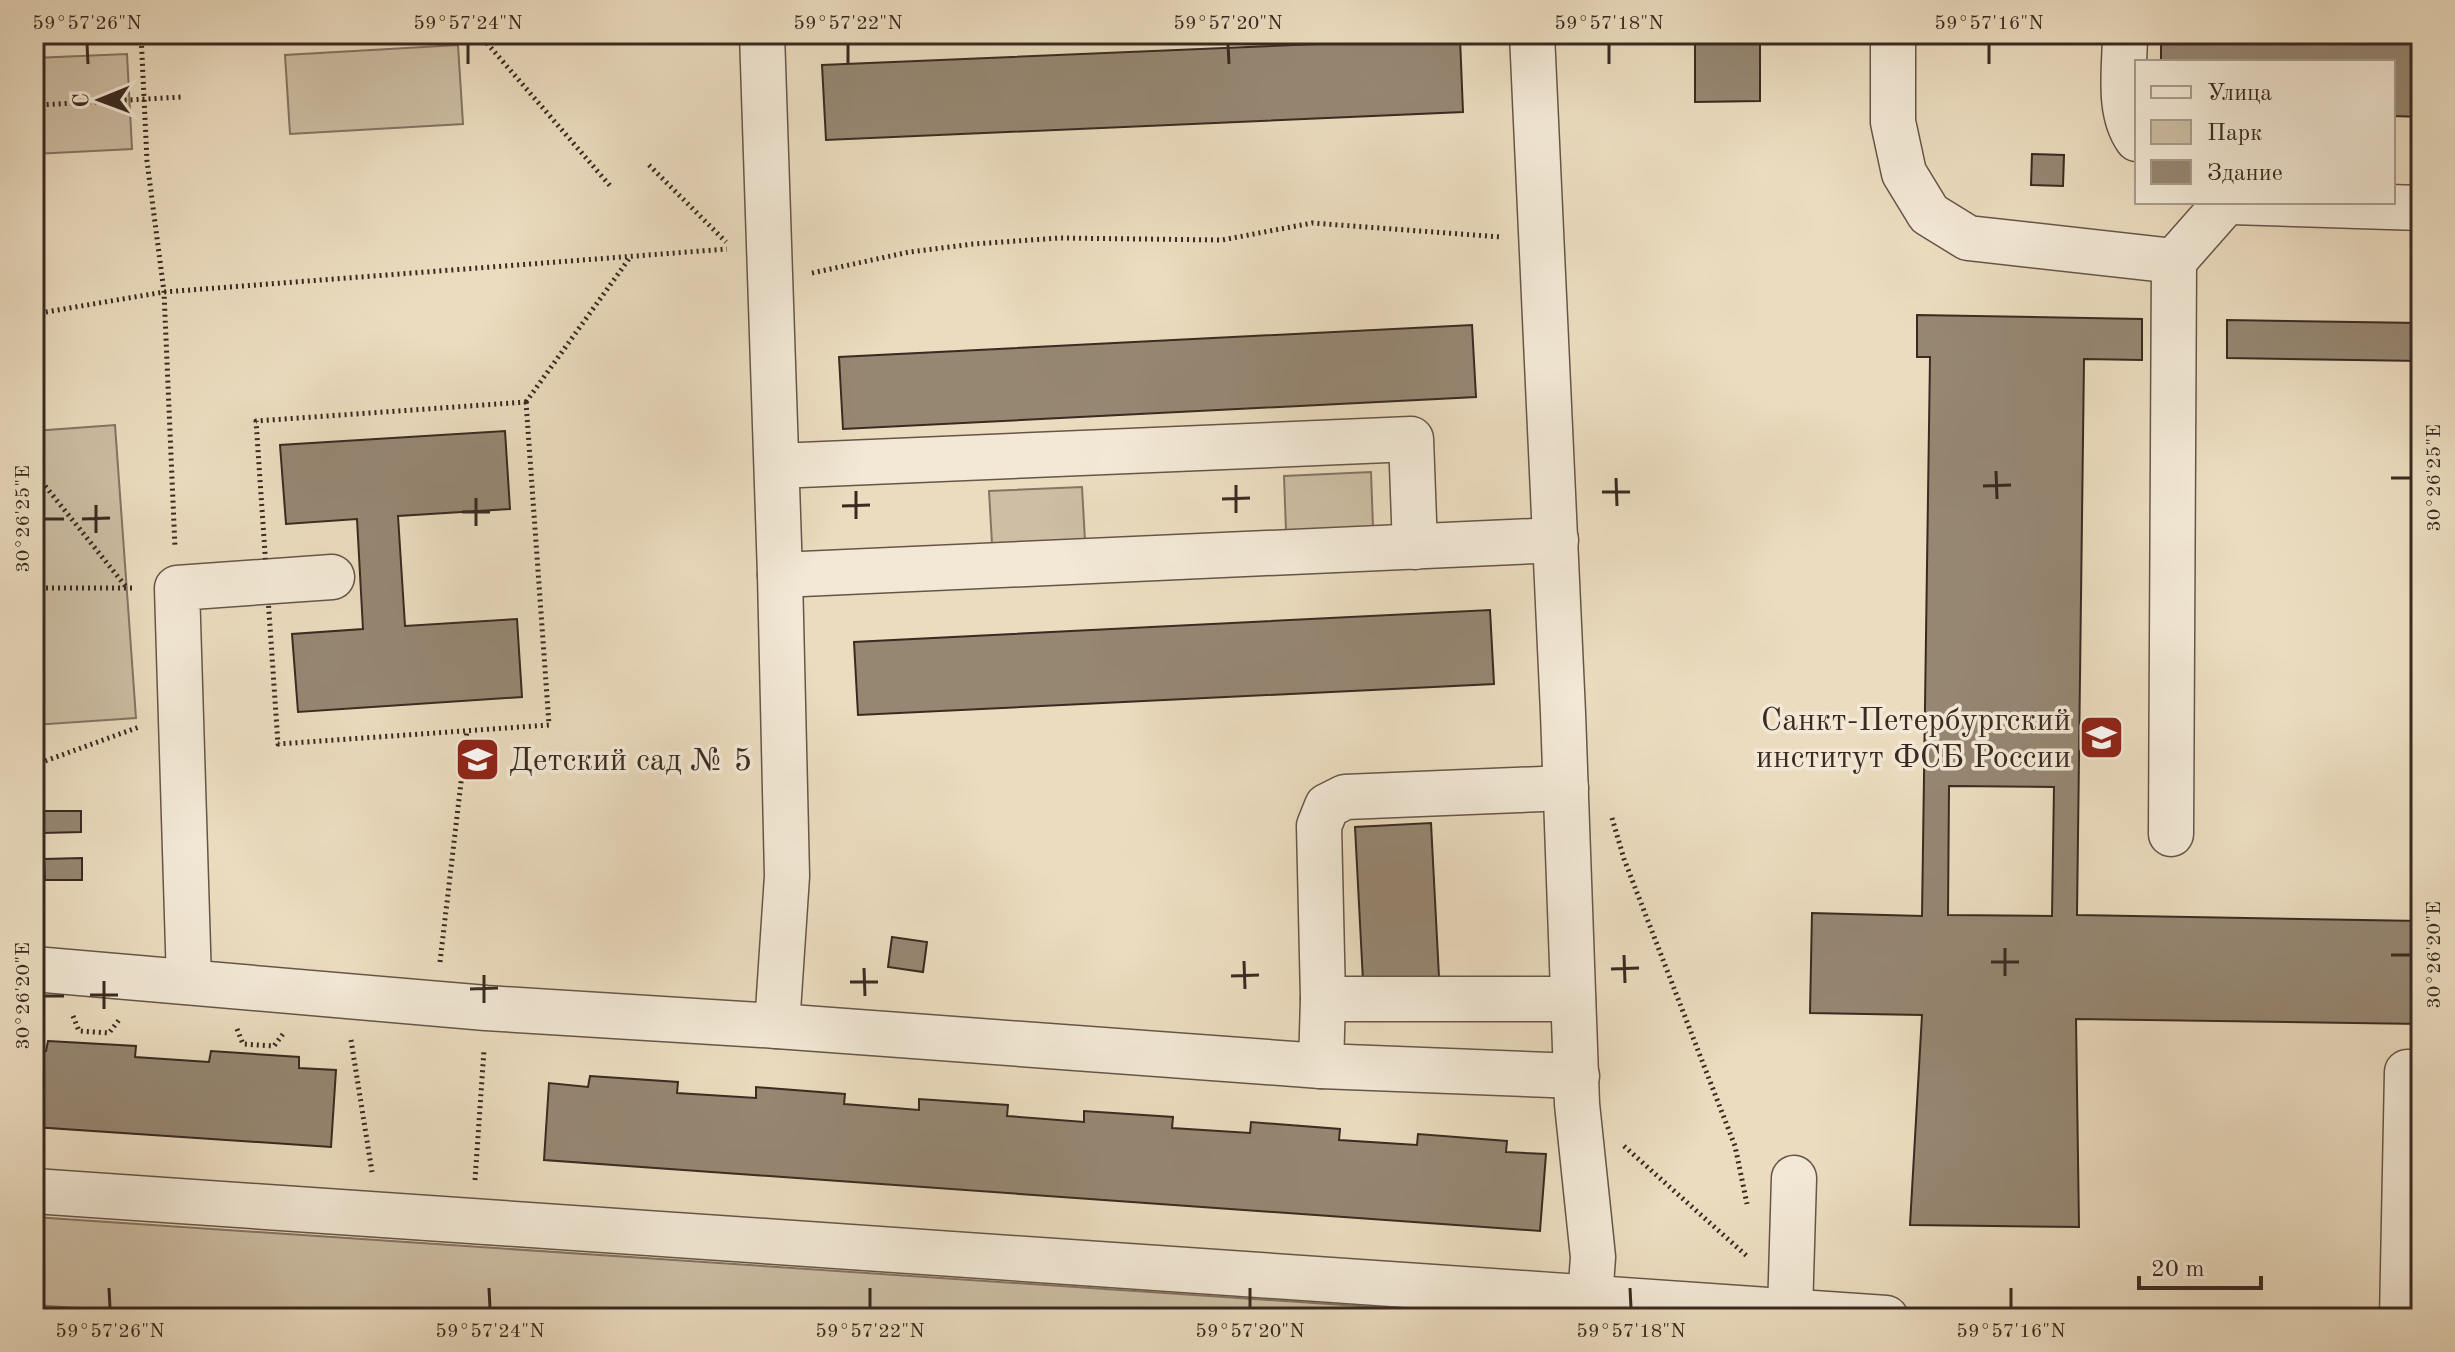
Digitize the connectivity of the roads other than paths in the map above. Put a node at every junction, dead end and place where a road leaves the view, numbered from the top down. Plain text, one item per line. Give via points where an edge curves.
1 (762, 34) edge
2 (1532, 34) edge
3 (1893, 34) edge
4 (2125, 34) edge
5 (2135, 136) edge
6 (2227, 204) edge
7 (2293, 204) edge
8 (2421, 208) edge
9 (2174, 261) junction
10 (777, 466) junction
11 (1556, 540) junction
12 (1415, 547) junction
13 (780, 575) junction
14 (332, 577) dead end
15 (1566, 788) junction
16 (2171, 834) dead end
17 (34, 969) edge
18 (189, 981) junction
19 (1323, 999) junction
20 (1573, 999) junction
21 (777, 1026) junction
22 (1321, 1066) junction
23 (2421, 1072) edge
24 (1577, 1090) junction
25 (1794, 1178) dead end
26 (34, 1191) edge
27 (1590, 1299) junction
28 (1790, 1312) junction
29 (1886, 1318) edge
30 (2402, 1318) edge

1 - 10 street
2 - 11 street
3 - 9 street via 1893,122 1904,173 1929,214 1968,238
4 - 5 street via 2124,99
6 - 9 street
7 - 8 street
9 - 16 street
10 - 12 street via 1411,439
10 - 13 street
11 - 12 street
11 - 15 street
12 - 13 street
13 - 21 street via 787,876
14 - 18 street via 177,588
15 - 19 street via 1345,797 1327,806 1319,826
15 - 20 street
17 - 18 street
18 - 21 street via 486,1008
19 - 20 street
19 - 22 street
20 - 24 street
21 - 22 street
22 - 24 street
23 - 30 street via 2407,1072
24 - 27 street via 1593,1257
25 - 28 street
26 - 27 street
27 - 28 street
28 - 29 street

